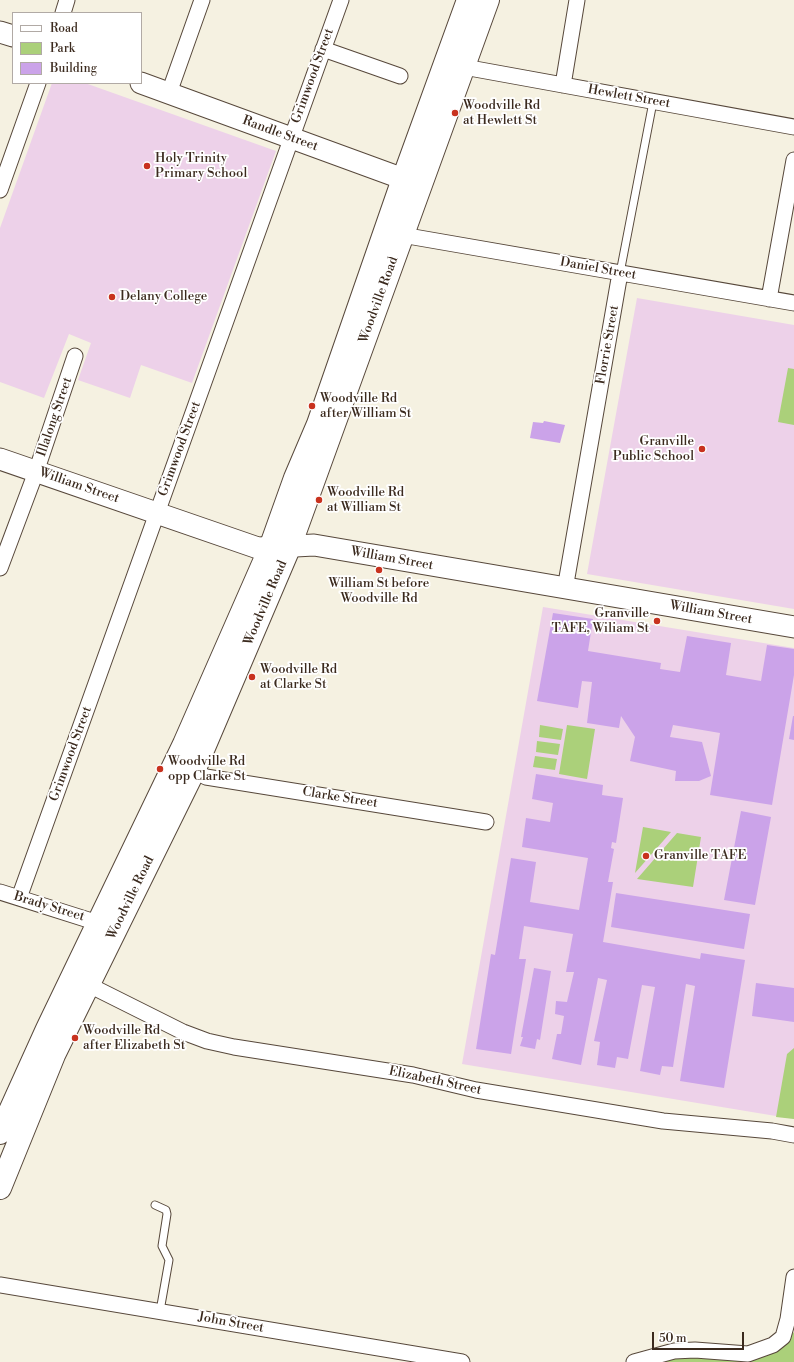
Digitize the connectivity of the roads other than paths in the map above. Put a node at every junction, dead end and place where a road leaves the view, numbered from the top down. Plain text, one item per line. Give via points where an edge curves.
1 (68, 0) edge
2 (202, 0) edge
3 (340, 0) edge
4 (468, 0) edge
5 (488, 0) edge
6 (577, 0) edge
7 (63, 12) edge
8 (0, 32) edge
9 (12, 36) edge
10 (323, 49) junction
11 (464, 67) junction
12 (400, 76) dead end
13 (142, 83) edge
14 (38, 84) edge
15 (563, 85) junction
16 (169, 93) junction
17 (653, 102) junction
18 (794, 127) edge
19 (291, 138) junction
20 (794, 160) edge
21 (411, 182) junction
22 (0, 190) edge
23 (402, 235) junction
24 (620, 273) junction
25 (769, 299) junction
26 (794, 303) edge
27 (75, 356) dead end
28 (0, 459) edge
29 (36, 472) junction
30 (157, 513) junction
31 (280, 547) junction
32 (0, 568) edge
33 (565, 589) junction
34 (794, 627) edge
35 (194, 771) junction
36 (486, 822) dead end
37 (0, 892) edge
38 (19, 898) junction
39 (98, 923) junction
40 (89, 985) junction
41 (0, 1133) edge
42 (794, 1135) edge
43 (0, 1188) edge
44 (155, 1205) dead end
45 (794, 1276) edge
46 (0, 1285) edge
47 (160, 1311) junction
48 (462, 1362) edge
49 (634, 1362) edge

1 - 7 street
2 - 16 street
3 - 10 street, Grimwood Street
4 - 21 main road, Woodville Road
5 - 11 main road, Woodville Road
6 - 15 street
8 - 9 street
10 - 12 street
10 - 19 street, Grimwood Street
11 - 15 street, Hewlett Street
11 - 21 main road, Woodville Road
13 - 16 street, Randle Street
14 - 22 street
15 - 17 street, Hewlett Street
16 - 19 street, Randle Street
17 - 18 street, Hewlett Street
17 - 24 lane, Florrie Street
19 - 21 street, Randle Street
19 - 30 street, Grimwood Street
20 - 25 street
21 - 23 main road, Woodville Road
21 - 31 main road, Woodville Road via 295,478
23 - 24 street, Daniel Street
23 - 31 main road, Woodville Road
24 - 25 street, Daniel Street
24 - 33 street, Florrie Street
25 - 26 street, Daniel Street
27 - 29 street, Illalong Street
28 - 29 street, William Street
29 - 30 street, William Street
29 - 32 street, Illalong Street
30 - 31 street, William Street via 258,548
30 - 38 street, Grimwood Street
31 - 33 street, William Street via 314,546
31 - 35 main road, Woodville Road
31 - 39 main road, Woodville Road
33 - 34 street, William Street
35 - 36 street, Clarke Street via 206,777
35 - 40 main road, Woodville Road
37 - 38 street, Brady Street
38 - 39 street, Brady Street
39 - 41 main road, Woodville Road
40 - 42 street, Elizabeth Street via 183,1032 234,1047 413,1075 476,1090 663,1121
40 - 43 main road, Woodville Road via 54,1056
44 - 47 lane via 166,1210 167,1214 162,1246 169,1260
45 - 49 street via 783,1337 773,1345 748,1354 674,1351
46 - 47 street, John Street
47 - 48 street, John Street

